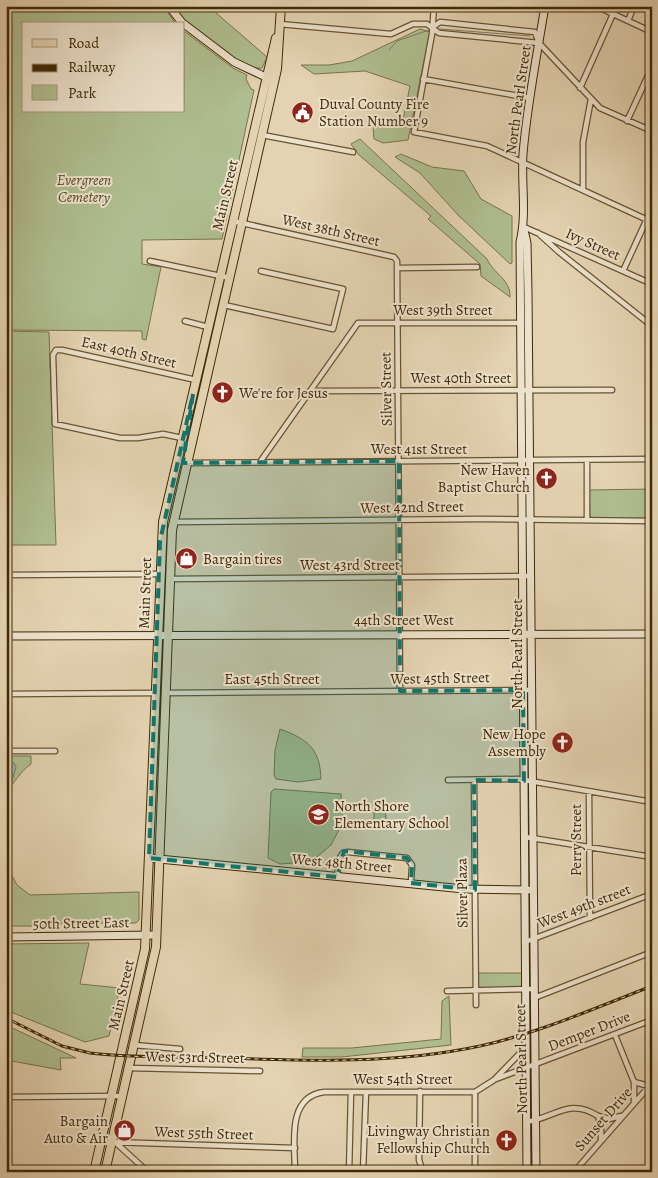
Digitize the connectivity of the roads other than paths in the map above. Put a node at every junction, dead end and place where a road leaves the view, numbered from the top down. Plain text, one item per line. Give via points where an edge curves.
1 (169, 6) edge
2 (281, 6) edge
3 (434, 6) edge
4 (546, 6) edge
5 (596, 6) edge
6 (634, 6) edge
7 (613, 14) junction
8 (628, 21) junction
9 (182, 22) edge
10 (279, 24) junction
11 (185, 25) edge
12 (433, 27) junction
13 (652, 32) edge
14 (539, 43) junction
15 (652, 67) edge
16 (265, 77) junction
17 (424, 79) junction
18 (274, 81) junction
19 (580, 88) junction
20 (530, 98) junction
21 (591, 99) junction
22 (627, 121) junction
23 (652, 131) edge
24 (262, 135) junction
25 (353, 152) dead end
26 (523, 162) junction
27 (583, 190) junction
28 (652, 208) edge
29 (233, 221) junction
30 (649, 221) edge
31 (242, 224) junction
32 (524, 227) junction
33 (538, 233) junction
34 (150, 261) dead end
35 (477, 267) dead end
36 (397, 268) junction
37 (261, 271) dead end
38 (623, 271) junction
39 (220, 276) junction
40 (230, 278) junction
41 (652, 284) edge
42 (224, 305) junction
43 (185, 321) dead end
44 (397, 323) junction
45 (520, 323) junction
46 (529, 323) junction
47 (652, 326) edge
48 (208, 327) junction
49 (196, 380) junction
50 (521, 390) junction
51 (529, 390) junction
52 (612, 390) dead end
53 (310, 391) junction
54 (398, 391) junction
55 (193, 394) junction
56 (182, 438) junction
57 (652, 459) edge
58 (521, 460) junction
59 (530, 460) junction
60 (587, 460) junction
61 (399, 461) junction
62 (260, 462) junction
63 (186, 463) junction
64 (522, 519) junction
65 (587, 519) junction
66 (399, 520) junction
67 (530, 520) junction
68 (652, 521) edge
69 (173, 522) junction
70 (159, 574) junction
71 (6, 575) edge
72 (522, 576) junction
73 (531, 576) junction
74 (400, 577) junction
75 (170, 579) junction
76 (522, 633) junction
77 (531, 633) junction
78 (401, 634) junction
79 (652, 634) edge
80 (157, 635) junction
81 (167, 635) junction
82 (6, 636) edge
83 (523, 690) junction
84 (532, 690) junction
85 (379, 691) joint
86 (400, 691) junction
87 (155, 693) junction
88 (165, 693) junction
89 (6, 694) edge
90 (6, 751) edge
91 (55, 751) dead end
92 (448, 780) dead end
93 (474, 780) junction
94 (524, 781) junction
95 (532, 782) junction
96 (589, 792) junction
97 (652, 802) edge
98 (524, 837) junction
99 (533, 838) junction
100 (589, 847) junction
101 (149, 858) junction
102 (652, 858) edge
103 (159, 859) junction
104 (337, 877) junction
105 (411, 883) junction
106 (475, 890) junction
107 (529, 890) junction
108 (652, 894) edge
109 (590, 918) junction
110 (156, 935) junction
111 (146, 936) junction
112 (6, 938) edge
113 (533, 939) junction
114 (525, 942) junction
115 (652, 952) edge
116 (526, 989) junction
117 (534, 989) junction
118 (476, 990) junction
119 (447, 991) dead end
120 (534, 998) junction
121 (476, 1005) dead end
122 (652, 1020) edge
123 (615, 1035) junction
124 (134, 1045) junction
125 (526, 1047) junction
126 (180, 1049) dead end
127 (534, 1065) junction
128 (129, 1068) junction
129 (526, 1068) junction
130 (260, 1071) dead end
131 (494, 1080) junction
132 (634, 1082) junction
133 (650, 1084) edge
134 (420, 1091) junction
135 (352, 1092) junction
136 (366, 1092) junction
137 (475, 1092) junction
138 (112, 1096) junction
139 (122, 1096) junction
140 (6, 1097) edge
141 (633, 1103) junction
142 (598, 1116) junction
143 (622, 1116) junction
144 (535, 1121) junction
145 (526, 1122) junction
146 (600, 1141) junction
147 (113, 1142) junction
148 (295, 1148) junction
149 (94, 1172) edge
150 (105, 1172) edge
151 (148, 1172) edge
152 (295, 1172) edge
153 (349, 1172) edge
154 (363, 1172) edge
155 (423, 1172) edge
156 (476, 1172) edge
157 (527, 1172) edge
158 (536, 1172) edge
159 (574, 1172) edge

1 - 9 street
2 - 10 main road, Main Street
3 - 12 street
4 - 14 street, North Pearl Street
5 - 7 street
6 - 8 street
7 - 8 street
7 - 19 street
8 - 13 street
10 - 12 street via 391,34 413,24
10 - 16 main road, Main Street
10 - 18 main road, Main Street
11 - 16 street via 234,62
12 - 14 street via 439,34
12 - 14 street via 440,22 535,32
12 - 17 street
14 - 19 street
14 - 20 street, North Pearl Street
15 - 22 street
16 - 18 street
16 - 29 main road, Main Street
17 - 20 street
17 - 26 street via 413,130 416,133 482,145
18 - 24 main road, Main Street
19 - 21 street
20 - 26 street, North Pearl Street
21 - 22 street via 609,113
21 - 27 street via 583,142
22 - 23 street
24 - 25 street
24 - 31 main road, Main Street
26 - 27 street
26 - 32 street, North Pearl Street
27 - 30 street
28 - 30 street
29 - 31 street, West 38th Street
29 - 39 main road, Main Street
30 - 38 street
31 - 36 street, West 38th Street via 394,257
31 - 40 main road, Main Street
32 - 33 street, Ivy Street
32 - 45 street, North Pearl Street via 520,242
32 - 46 street, North Pearl Street
33 - 38 street, Ivy Street
33 - 47 street
34 - 39 street
35 - 36 street
36 - 44 street, Silver Street
37 - 42 street via 343,289 333,329
38 - 41 street, Ivy Street
39 - 40 street
39 - 48 main road, Main Street
40 - 42 main road, Main Street
42 - 63 main road, Main Street
43 - 48 street
44 - 45 street, West 39th Street
44 - 53 street, West 39th Street via 358,323
44 - 54 street, Silver Street
45 - 46 street, West 39th Street
45 - 50 street, North Pearl Street
46 - 51 street, North Pearl Street
48 - 49 main road, Main Street
49 - 55 main road, Main Street
49 - 56 street, East 40th Street via 62,350 56,350 53,355 55,424 120,438 163,434
50 - 51 street, West 40th Street
50 - 54 street, West 40th Street
50 - 58 street, North Pearl Street
51 - 52 street, West 40th Street
51 - 59 street, North Pearl Street
53 - 54 street, West 40th Street
53 - 62 street
54 - 61 street, Silver Street
55 - 56 main road, Main Street
55 - 63 main road via 184,456
56 - 70 main road, Main Street via 163,522
57 - 60 street, West 41st Street
58 - 59 street, West 41st Street
58 - 61 street, West 41st Street
58 - 64 street, North Pearl Street
59 - 60 street, West 41st Street
59 - 67 street, North Pearl Street
60 - 65 street
61 - 62 street, West 41st Street
61 - 66 street, Silver Street
62 - 63 street, West 41st Street
63 - 69 main road, Main Street
64 - 66 street, West 42nd Street
64 - 67 street, West 42nd Street
64 - 72 street, North Pearl Street
65 - 67 street, West 42nd Street
65 - 68 street, West 42nd Street
66 - 69 street, West 42nd Street
66 - 74 street, Silver Street
67 - 73 street, North Pearl Street
69 - 75 main road, Main Street
70 - 71 street
70 - 80 main road, Main Street
72 - 73 street, West 43rd Street
72 - 74 street, West 43rd Street
72 - 76 street, North Pearl Street
73 - 77 street, North Pearl Street
74 - 75 street, West 43rd Street
74 - 78 street, Silver Street
75 - 81 main road, Main Street
76 - 77 street, 44th Street West
76 - 78 street, 44th Street West
76 - 83 street, North Pearl Street
77 - 79 street, 44th Street West
77 - 84 street, North Pearl Street
78 - 81 street, 44th Street West
78 - 86 street, Silver Street
80 - 81 street, 44th Street West
80 - 82 street, 44th Street West
80 - 87 main road, Main Street
81 - 88 main road, Main Street
83 - 84 street, West 45th Street
83 - 86 street, West 45th Street
83 - 94 street, North Pearl Street
84 - 95 street, North Pearl Street
85 - 86 street, West 45th Street
85 - 88 street, East 45th Street
87 - 89 street
87 - 101 main road, Main Street
88 - 103 main road, Main Street
90 - 91 street
92 - 93 street
93 - 94 street
93 - 106 street, Silver Plaza
94 - 95 street
94 - 98 street, North Pearl Street
95 - 96 street
95 - 99 street, North Pearl Street
96 - 97 street
96 - 100 street, Perry Street
98 - 99 street
98 - 107 street, North Pearl Street
99 - 100 street
99 - 107 street, North Pearl Street
100 - 102 street
100 - 109 street, Perry Street
101 - 103 street, West 48th Street
101 - 111 main road, Main Street
103 - 104 street, West 48th Street
103 - 110 main road, Main Street
104 - 105 street, West 48th Street
104 - 105 street via 339,859 348,852 407,858 412,865
105 - 106 street, West 48th Street
106 - 107 street, West 48th Street
106 - 118 street, Silver Plaza
107 - 113 street, North Pearl Street
107 - 114 street, North Pearl Street
108 - 109 street, West 49th street
109 - 113 street, West 49th street
110 - 111 street, 50th Street East
110 - 124 main road, Main Street via 153,964
111 - 112 street, 50th Street East
111 - 138 main road, Main Street
113 - 114 street, West 49th street
113 - 117 street, North Pearl Street
114 - 116 street, North Pearl Street
115 - 120 street
116 - 117 street
116 - 118 street
116 - 125 street, North Pearl Street
117 - 120 street, North Pearl Street
118 - 119 street
118 - 121 street, Silver Plaza
120 - 127 street, North Pearl Street
122 - 123 street, Demper Drive
123 - 127 street, Demper Drive
123 - 132 street
124 - 126 street
124 - 128 main road, Main Street
125 - 129 street, North Pearl Street
125 - 131 street
127 - 129 street
127 - 144 street, North Pearl Street
128 - 130 street, West 53rd Street
128 - 139 main road, Main Street
129 - 131 street
129 - 145 street, North Pearl Street
131 - 137 street
132 - 133 street
132 - 141 street
133 - 141 street, Sunset Drive
134 - 136 street, West 54th Street
134 - 137 street, West 54th Street
134 - 155 street via 418,1160
135 - 136 street, West 54th Street
135 - 148 street, West 54th Street via 324,1092 308,1097 296,1116
135 - 153 street
136 - 154 street
137 - 156 street
138 - 139 street
138 - 140 street
138 - 149 main road, Main Street
139 - 147 main road, Main Street
141 - 143 street, Sunset Drive
142 - 143 street via 609,1119
142 - 144 street via 577,1106
142 - 146 street
143 - 146 street, Sunset Drive
144 - 145 street
144 - 158 street, North Pearl Street
145 - 157 street, North Pearl Street
146 - 159 street, Sunset Drive
147 - 148 street, West 55th Street
147 - 150 main road, Main Street
147 - 151 street
148 - 152 street

